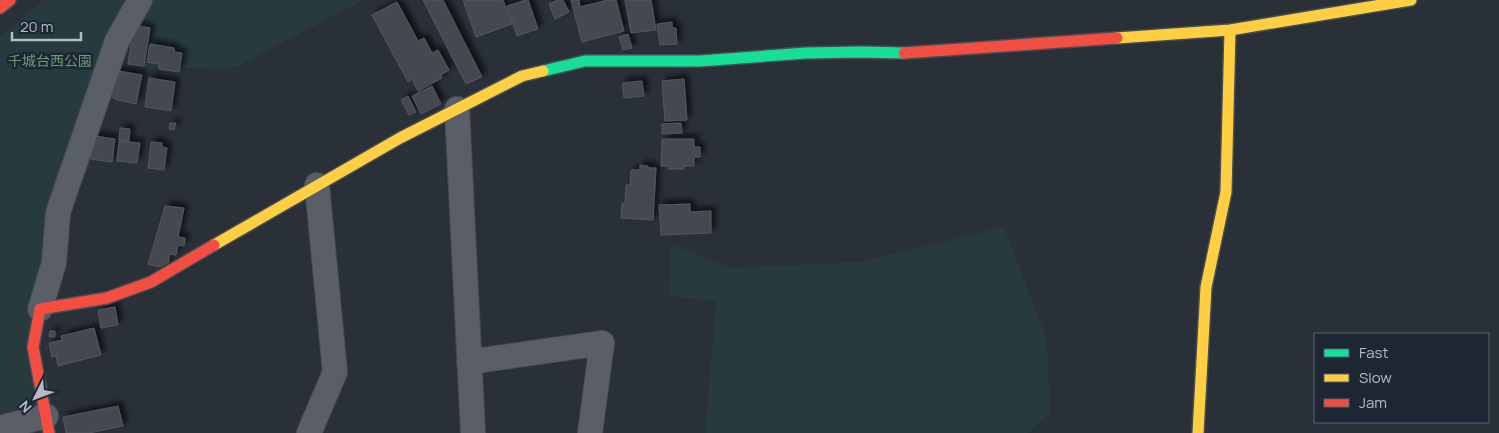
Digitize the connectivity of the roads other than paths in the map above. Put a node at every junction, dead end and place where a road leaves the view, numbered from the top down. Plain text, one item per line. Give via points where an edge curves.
1 (10, 0) edge
2 (140, 0) edge
3 (1411, 0) edge
4 (0, 8) edge
5 (1230, 30) junction
6 (458, 109) junction
7 (317, 185) junction
8 (40, 309) junction
9 (469, 362) junction
10 (48, 424) edge
11 (0, 428) edge
12 (309, 433) edge
13 (473, 433) edge
14 (590, 433) edge
15 (1198, 433) edge

1 - 4 street
2 - 8 street via 117,41 64,192 58,213 54,263
3 - 5 street
5 - 6 street via 897,54 806,53 700,62 585,60 522,76
5 - 15 street via 1226,192 1206,287
6 - 7 street
6 - 9 street
7 - 8 street via 151,282 107,298
7 - 12 street via 335,372
8 - 10 street via 33,347
9 - 13 street
9 - 14 street via 602,343
10 - 11 street

